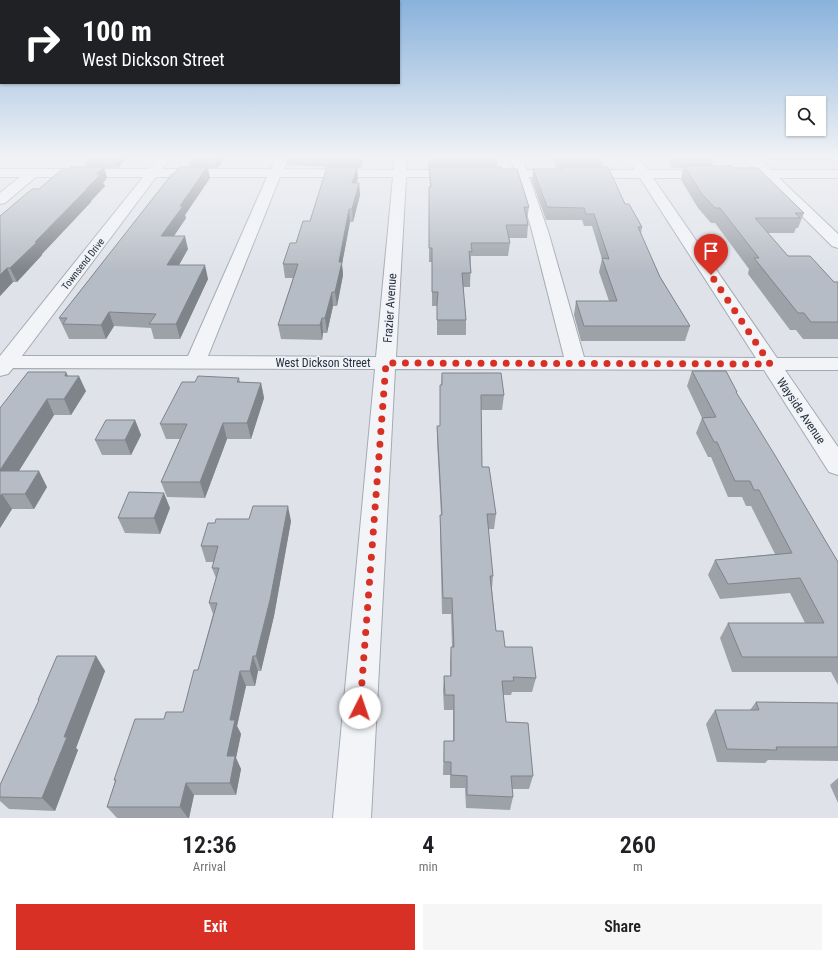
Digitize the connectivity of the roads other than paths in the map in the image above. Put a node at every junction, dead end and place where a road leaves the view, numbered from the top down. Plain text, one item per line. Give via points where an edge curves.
1 (136, 194) edge
2 (267, 194) edge
3 (398, 194) edge
4 (528, 194) edge
5 (656, 194) edge
6 (788, 194) edge
7 (838, 243) edge
8 (195, 363) junction
9 (386, 363) junction
10 (576, 364) junction
11 (770, 364) junction
12 (838, 364) edge
13 (2, 365) edge
14 (838, 466) edge
15 (352, 818) edge

1 - 13 street, Townsend Drive
2 - 8 street
3 - 9 street, Frazier Avenue
4 - 10 street
5 - 11 street, Wayside Avenue
6 - 7 street
8 - 9 street, West Dickson Street
8 - 13 street, West Dickson Street
9 - 10 street, West Dickson Street
9 - 15 street, Frazier Avenue
10 - 11 street, West Dickson Street
11 - 12 street, West Dickson Street
11 - 14 street, Wayside Avenue

